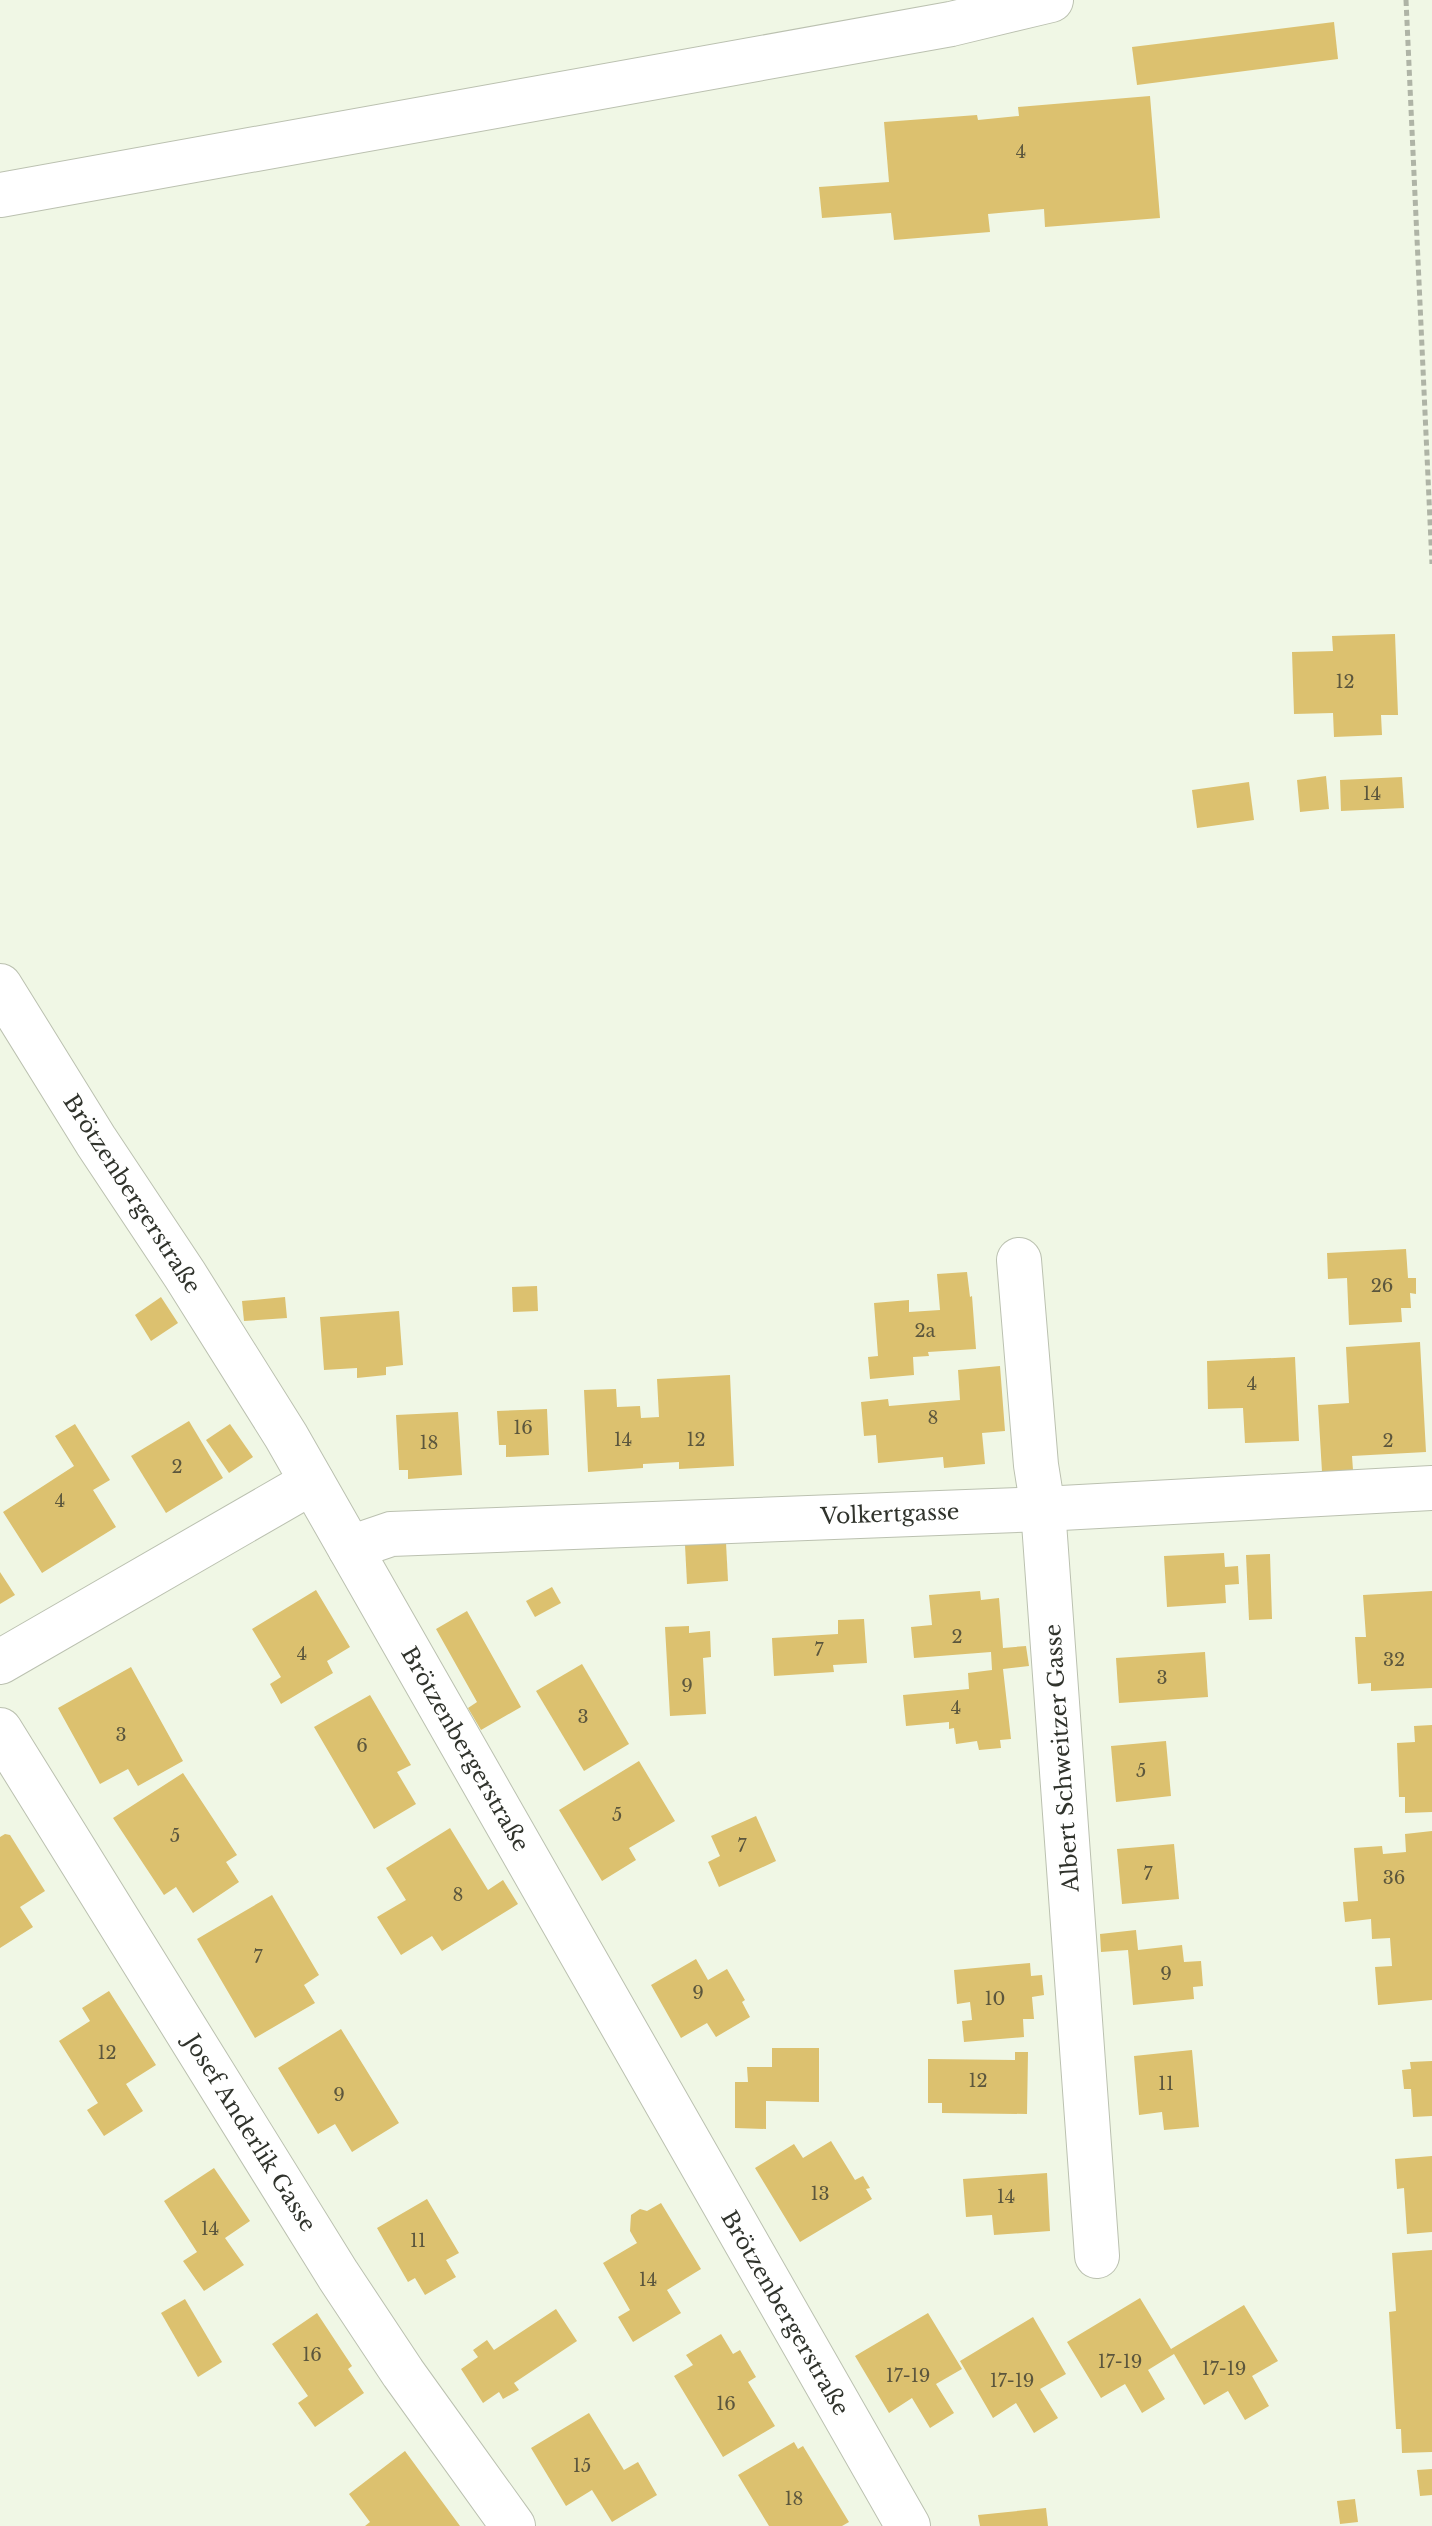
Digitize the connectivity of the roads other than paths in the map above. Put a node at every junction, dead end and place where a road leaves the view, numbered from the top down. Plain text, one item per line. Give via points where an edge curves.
1 (1051, 0) edge
2 (0, 195) edge
3 (0, 986) edge
4 (1019, 1260) dead end
5 (312, 1482) junction
6 (1432, 1488) edge
7 (1043, 1509) junction
8 (350, 1548) junction
9 (0, 1662) edge
10 (0, 1730) edge
11 (1097, 2256) dead end
12 (513, 2526) edge
13 (908, 2526) edge

1 - 2 street via 951,24
3 - 5 street, Brötzenbergerstraße
4 - 7 street, Albert Schweitzer Gasse
5 - 8 street, Brötzenbergerstraße
5 - 9 street
6 - 7 street, Volkertgasse
7 - 8 street, Volkertgasse via 391,1534
7 - 11 street, Albert Schweitzer Gasse
8 - 13 street, Brötzenbergerstraße
10 - 12 street, Josef Anderlik Gasse via 338,2275

